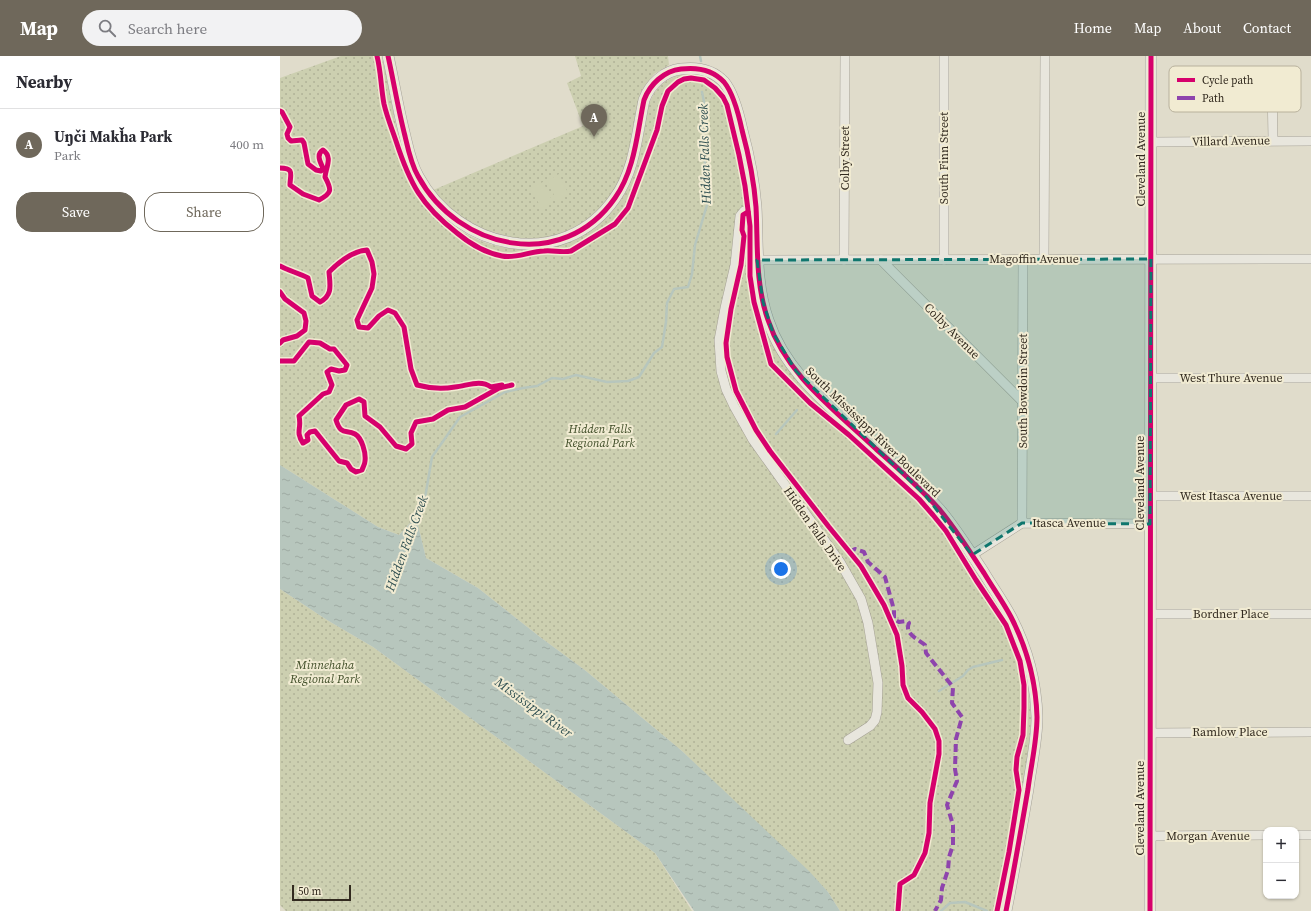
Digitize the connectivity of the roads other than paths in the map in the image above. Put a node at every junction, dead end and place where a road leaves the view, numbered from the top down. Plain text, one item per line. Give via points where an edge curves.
1 (388, 56) edge
2 (845, 56) edge
3 (944, 56) edge
4 (1045, 56) edge
5 (1151, 56) edge
6 (1272, 112) edge
7 (1273, 140) junction
8 (1311, 141) edge
9 (1151, 142) junction
10 (756, 208) junction
11 (1023, 259) junction
12 (1044, 259) junction
13 (1151, 259) junction
14 (1311, 259) edge
15 (758, 260) junction
16 (844, 260) junction
17 (881, 260) junction
18 (944, 260) junction
19 (1151, 378) junction
20 (1311, 378) edge
21 (1022, 401) junction
22 (1150, 496) junction
23 (1311, 496) edge
24 (1022, 523) junction
25 (1150, 524) junction
26 (972, 555) junction
27 (1150, 614) junction
28 (1311, 614) edge
29 (1311, 732) edge
30 (1150, 733) junction
31 (848, 740) dead end
32 (1263, 835) edge
33 (1299, 835) edge
34 (1311, 835) edge
35 (1150, 836) junction
36 (1006, 911) edge
37 (1150, 911) edge

1 - 10 street, South Mississippi River Boulevard via 408,148 417,175 444,211 456,221 482,235 510,243 537,244 558,240 590,225 611,204 624,184 631,165 647,92 665,74 693,68 710,72 728,88 748,153
2 - 16 street, Colby Street
3 - 18 street, South Finn Street
4 - 12 street
5 - 9 street, Cleveland Avenue
6 - 7 street
7 - 8 street, Villard Avenue
7 - 9 street, Villard Avenue
9 - 13 street, Cleveland Avenue
10 - 15 street, South Mississippi River Boulevard
10 - 31 street, Hidden Falls Drive via 744,211 740,216 735,265 719,340 721,371 726,389 753,440 840,562 861,599 868,623 878,683 877,712 870,726
11 - 12 street, Magoffin Avenue
11 - 18 street, Magoffin Avenue
11 - 21 street, South Bowdoin Street
12 - 13 street, Magoffin Avenue
13 - 14 street, Magoffin Avenue
13 - 19 street, Cleveland Avenue
15 - 16 street, Magoffin Avenue
15 - 26 street, South Mississippi River Boulevard via 763,302 768,319 780,347 796,371 926,495 953,526
16 - 17 street, Magoffin Avenue
17 - 18 street, Magoffin Avenue
17 - 21 street, Colby Avenue
19 - 20 street, West Thure Avenue
19 - 22 street, Cleveland Avenue
21 - 24 street, South Bowdoin Street
22 - 23 street, West Itasca Avenue
22 - 25 street, Cleveland Avenue
24 - 25 street, Itasca Avenue
24 - 26 street, Itasca Avenue
25 - 27 street, Cleveland Avenue
26 - 36 street, South Mississippi River Boulevard via 1010,615 1020,636 1029,661 1036,697 1036,739
27 - 28 street, Bordner Place
27 - 30 street, Cleveland Avenue
29 - 30 street, Ramlow Place
30 - 35 street, Cleveland Avenue
32 - 35 street, Morgan Avenue
33 - 34 street
35 - 37 street, Cleveland Avenue

